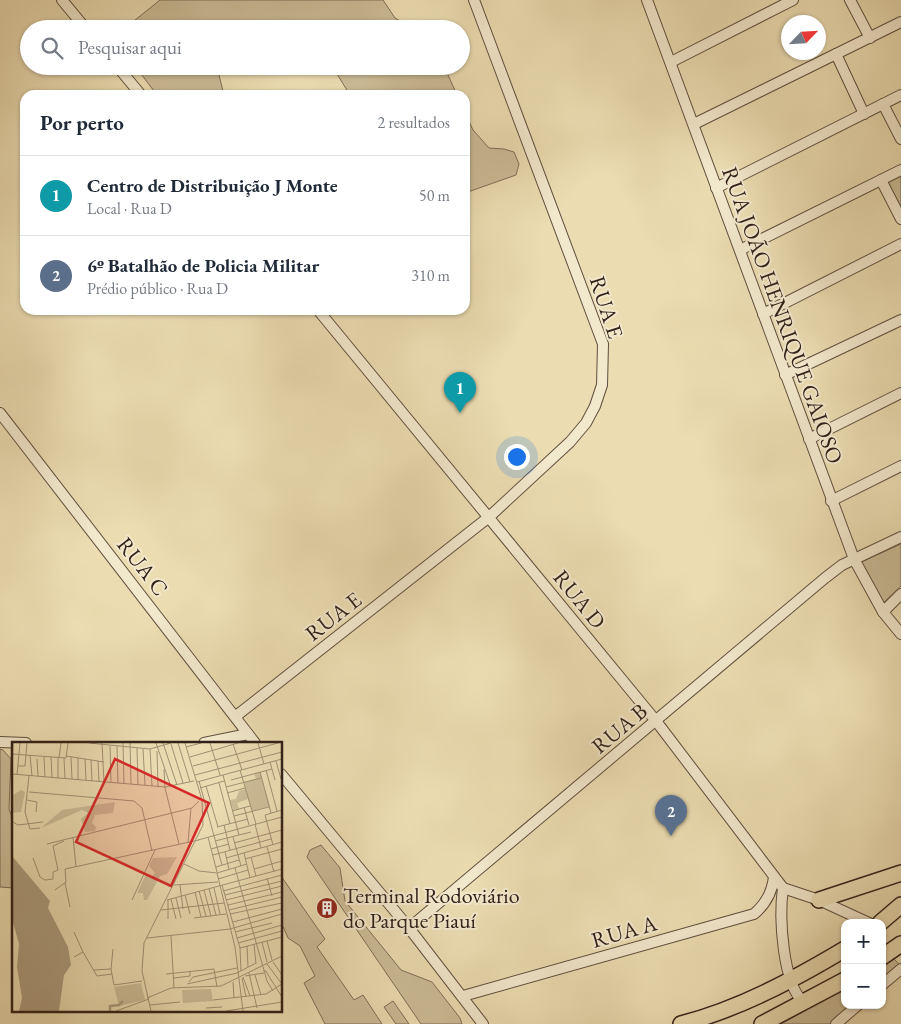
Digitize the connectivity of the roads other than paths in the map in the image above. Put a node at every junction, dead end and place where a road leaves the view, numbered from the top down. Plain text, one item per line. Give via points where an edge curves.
1 (62, 0) edge
2 (474, 0) edge
3 (647, 0) edge
4 (793, 0) edge
5 (850, 0) edge
6 (79, 20) edge
7 (901, 22) edge
8 (870, 38) junction
9 (836, 54) junction
10 (671, 62) junction
11 (124, 75) edge
12 (137, 90) edge
13 (901, 95) edge
14 (883, 104) junction
15 (864, 114) junction
16 (694, 124) junction
17 (901, 140) edge
18 (901, 170) edge
19 (881, 180) junction
20 (716, 188) junction
21 (901, 219) edge
22 (901, 244) edge
23 (740, 250) junction
24 (763, 314) junction
25 (322, 315) edge
26 (901, 320) edge
27 (785, 375) junction
28 (901, 393) edge
29 (0, 413) edge
30 (809, 439) junction
31 (901, 466) edge
32 (831, 501) junction
33 (489, 517) junction
34 (901, 537) edge
35 (854, 559) junction
36 (901, 594) edge
37 (883, 612) junction
38 (901, 634) edge
39 (236, 716) junction
40 (656, 721) junction
41 (248, 734) junction
42 (209, 742) edge
43 (255, 742) edge
44 (282, 775) edge
45 (901, 874) edge
46 (774, 877) junction
47 (783, 888) junction
48 (818, 900) junction
49 (901, 904) edge
50 (860, 919) edge
51 (884, 919) edge
52 (409, 928) junction
53 (900, 947) edge
54 (841, 951) edge
55 (886, 955) edge
56 (901, 969) edge
57 (792, 980) junction
58 (841, 982) edge
59 (886, 982) edge
60 (463, 996) junction
61 (804, 1003) junction
62 (853, 1009) edge
63 (483, 1024) edge
64 (680, 1024) edge
65 (762, 1024) edge
66 (836, 1024) edge

1 - 6 street
2 - 33 street, RUA E via 603,344 602,385 586,423 570,442
3 - 10 street, RUA JOÃO HENRIQUE GAIOSO
4 - 10 street
5 - 8 street
7 - 8 street
8 - 9 street
9 - 15 street
9 - 16 street
10 - 16 street, RUA JOÃO HENRIQUE GAIOSO
11 - 12 street
13 - 14 street
14 - 15 street
14 - 17 street
15 - 20 street
16 - 20 street, RUA JOÃO HENRIQUE GAIOSO
18 - 19 street
19 - 21 street
19 - 23 street
20 - 23 street, RUA JOÃO HENRIQUE GAIOSO
22 - 24 street
23 - 24 street, RUA JOÃO HENRIQUE GAIOSO
24 - 27 street, RUA JOÃO HENRIQUE GAIOSO
25 - 33 street, RUA D
26 - 27 street
27 - 30 street, RUA JOÃO HENRIQUE GAIOSO
28 - 30 street
29 - 39 street, RUA C
30 - 32 street, RUA JOÃO HENRIQUE GAIOSO
31 - 32 street
32 - 35 street, RUA JOÃO HENRIQUE GAIOSO
33 - 39 street, RUA E
33 - 40 street, RUA D
34 - 35 street, RUA B
35 - 37 street, RUA JOÃO HENRIQUE GAIOSO
35 - 40 street, RUA B via 824,578
36 - 37 street
37 - 38 street, RUA JOÃO HENRIQUE GAIOSO
39 - 41 street, RUA C
40 - 46 street, RUA D
40 - 52 street, RUA B
41 - 42 street
41 - 43 street, RUA C
44 - 52 street
45 - 48 main road
46 - 47 street, RUA D
46 - 60 street, RUA A via 769,896 754,914
47 - 48 street
47 - 57 street via 780,905 783,944
48 - 50 street
49 - 51 main road
52 - 60 street
53 - 55 main road
54 - 57 main road
56 - 59 street
57 - 61 street via 794,990
57 - 64 main road
58 - 61 main road
60 - 63 street
61 - 65 main road
62 - 66 street

